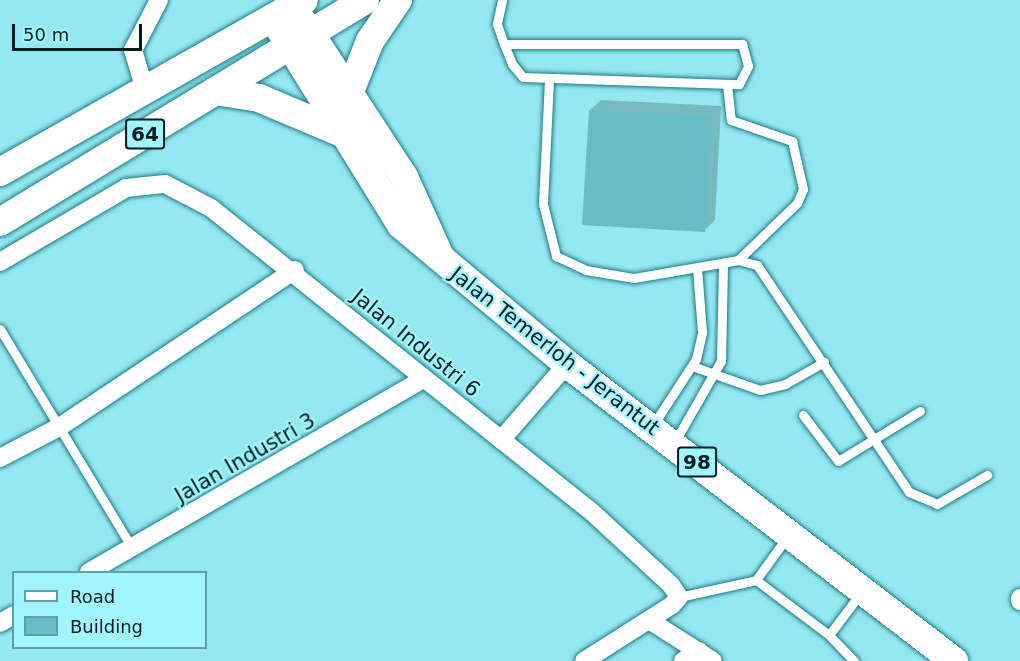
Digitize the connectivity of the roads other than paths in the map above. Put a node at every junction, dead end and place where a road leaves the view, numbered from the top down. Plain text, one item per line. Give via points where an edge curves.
1 (159, 0) edge
2 (365, 0) edge
3 (398, 0) edge
4 (502, 0) edge
5 (290, 8) edge
6 (300, 40) junction
7 (504, 44) junction
8 (549, 80) junction
9 (728, 84) junction
10 (145, 90) junction
11 (215, 91) junction
12 (349, 94) junction
13 (344, 134) junction
14 (0, 172) edge
15 (0, 222) edge
16 (738, 260) junction
17 (441, 261) junction
18 (0, 262) edge
19 (723, 263) junction
20 (697, 269) junction
21 (295, 270) junction
22 (0, 329) edge
23 (824, 362) junction
24 (567, 364) junction
25 (692, 366) junction
26 (714, 378) junction
27 (422, 380) junction
28 (920, 411) dead end
29 (802, 415) dead end
30 (61, 426) junction
31 (662, 435) junction
32 (501, 440) junction
33 (875, 440) junction
34 (0, 458) edge
35 (987, 475) dead end
36 (789, 534) junction
37 (132, 548) junction
38 (92, 571) edge
39 (756, 580) junction
40 (863, 590) junction
41 (679, 597) junction
42 (652, 622) junction
43 (829, 635) junction
44 (706, 656) edge
45 (584, 661) edge
46 (683, 661) edge
47 (854, 661) edge
48 (954, 661) edge

1 - 10 street via 133,50
2 - 6 main road, 64
3 - 12 main road via 370,41
4 - 7 lane via 495,13
5 - 6 main road, Jalan Temerloh - Jerantut / 98
5 - 10 main road, 64
6 - 11 main road, 64
6 - 12 main road, Jalan Temerloh - Jerantut / 98
6 - 13 main road, Jalan Temerloh - Jerantut / 98
7 - 8 lane via 523,77
7 - 9 lane via 742,44 746,74 739,84
8 - 9 lane
8 - 20 lane via 543,204 556,256 586,270 634,278
9 - 16 lane via 731,120 792,141 803,189 797,203
10 - 14 main road, 64
11 - 13 main road via 259,98
11 - 15 main road, 64
12 - 17 main road, Jalan Temerloh - Jerantut / 98 via 410,187
13 - 17 main road, Jalan Temerloh - Jerantut / 98 via 385,207
16 - 19 lane
16 - 23 lane via 757,265 768,277
17 - 24 main road, Jalan Temerloh - Jerantut / 98
18 - 21 street, Jalan Industri 6 via 126,188 165,184 202,202
19 - 20 lane
19 - 26 lane via 724,336
20 - 25 lane via 702,332
21 - 27 street, Jalan Industri 6
21 - 30 street
22 - 30 lane
23 - 26 lane via 771,389 743,388
23 - 33 lane
24 - 31 main road, Jalan Temerloh - Jerantut / 98
24 - 32 street
25 - 26 lane
25 - 31 lane
26 - 31 lane
27 - 32 street, Jalan Industri 6
27 - 37 street, Jalan Industri 3
28 - 33 lane
29 - 33 lane via 833,460
30 - 34 street
30 - 37 lane
31 - 36 main road, Jalan Temerloh - Jerantut / 98
32 - 41 street, Jalan Industri 6 via 658,570
33 - 35 lane via 909,492 929,504 946,501
36 - 39 lane
36 - 40 main road, Jalan Temerloh - Jerantut / 98
37 - 38 street, Jalan Industri 3
39 - 41 lane
39 - 43 lane
40 - 43 lane
40 - 48 main road, Jalan Temerloh - Jerantut / 98
41 - 42 street
42 - 44 street
42 - 45 street
43 - 47 lane
44 - 46 street

